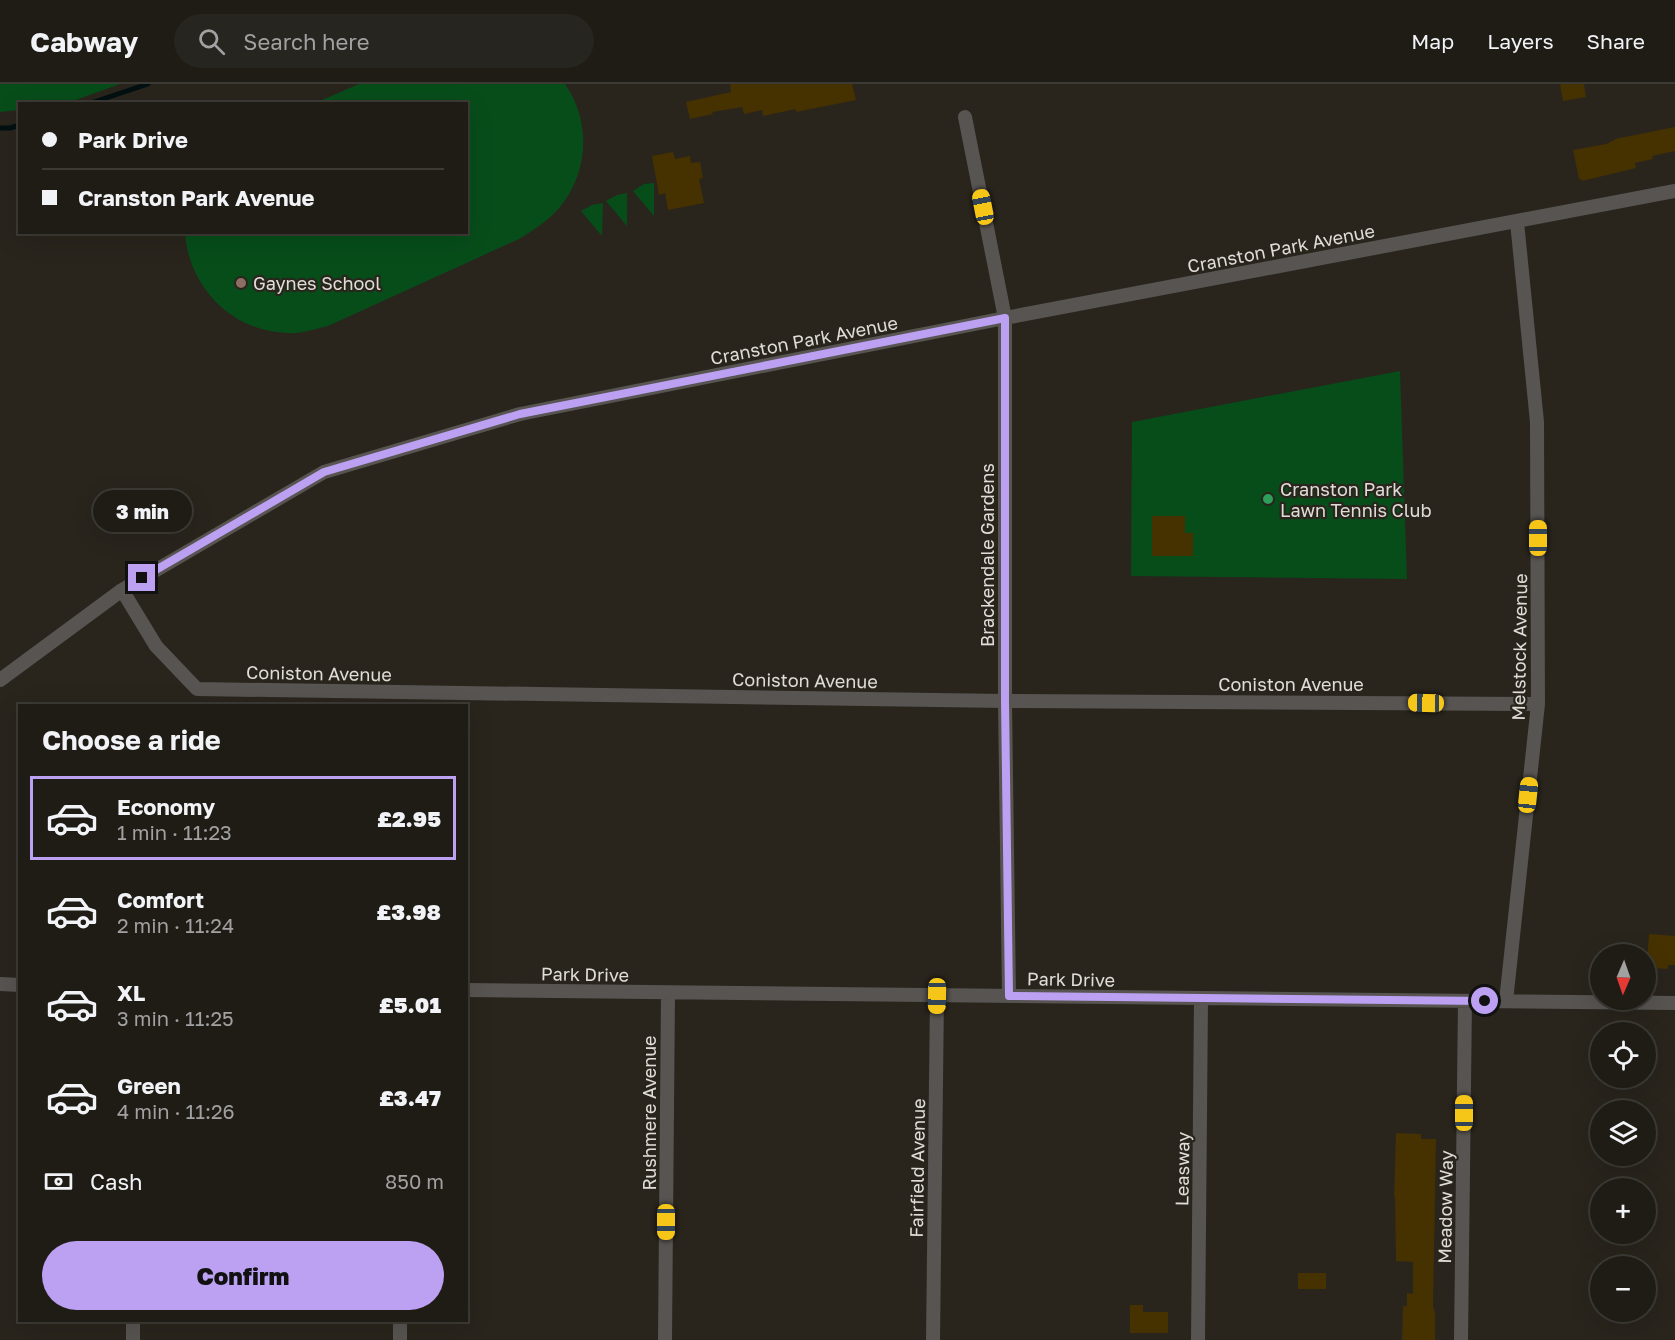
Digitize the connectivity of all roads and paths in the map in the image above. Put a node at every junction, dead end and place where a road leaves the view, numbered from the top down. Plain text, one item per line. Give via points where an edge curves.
1 (966, 117) dead end
2 (1675, 191) edge
3 (1517, 222) junction
4 (1005, 318) junction
5 (122, 590) junction
6 (0, 680) edge
7 (1005, 701) junction
8 (1538, 704) junction
9 (0, 984) edge
10 (18, 985) edge
11 (468, 990) edge
12 (668, 993) junction
13 (937, 996) junction
14 (1009, 996) junction
15 (1201, 999) junction
16 (1506, 1001) junction
17 (1465, 1002) junction
18 (1675, 1003) edge
19 (133, 1322) edge
20 (400, 1322) edge
21 (133, 1340) edge
22 (400, 1340) edge
23 (665, 1340) edge
24 (933, 1340) edge
25 (1198, 1340) edge
26 (1461, 1340) edge

1 - 4 street, Brackendale Gardens
2 - 3 street, Cranston Park Avenue
3 - 4 street, Cranston Park Avenue
3 - 8 street, Melstock Avenue via 1537,422
4 - 5 street, Cranston Park Avenue via 520,414 324,472
4 - 7 street, Brackendale Gardens
5 - 6 street, Cranston Park Avenue
5 - 7 street, Coniston Avenue via 156,646 197,689
7 - 8 street, Coniston Avenue
7 - 14 street, Brackendale Gardens
8 - 16 street, Melstock Avenue
9 - 10 street
11 - 12 street, Park Drive
12 - 13 street, Park Drive
12 - 23 street, Rushmere Avenue
13 - 14 street, Park Drive
13 - 24 street, Fairfield Avenue
14 - 15 street, Park Drive
15 - 17 street, Park Drive
15 - 25 street, Leasway
16 - 17 street, Park Drive
16 - 18 street, Park Drive
17 - 26 street, Meadow Way
19 - 21 street
20 - 22 street

